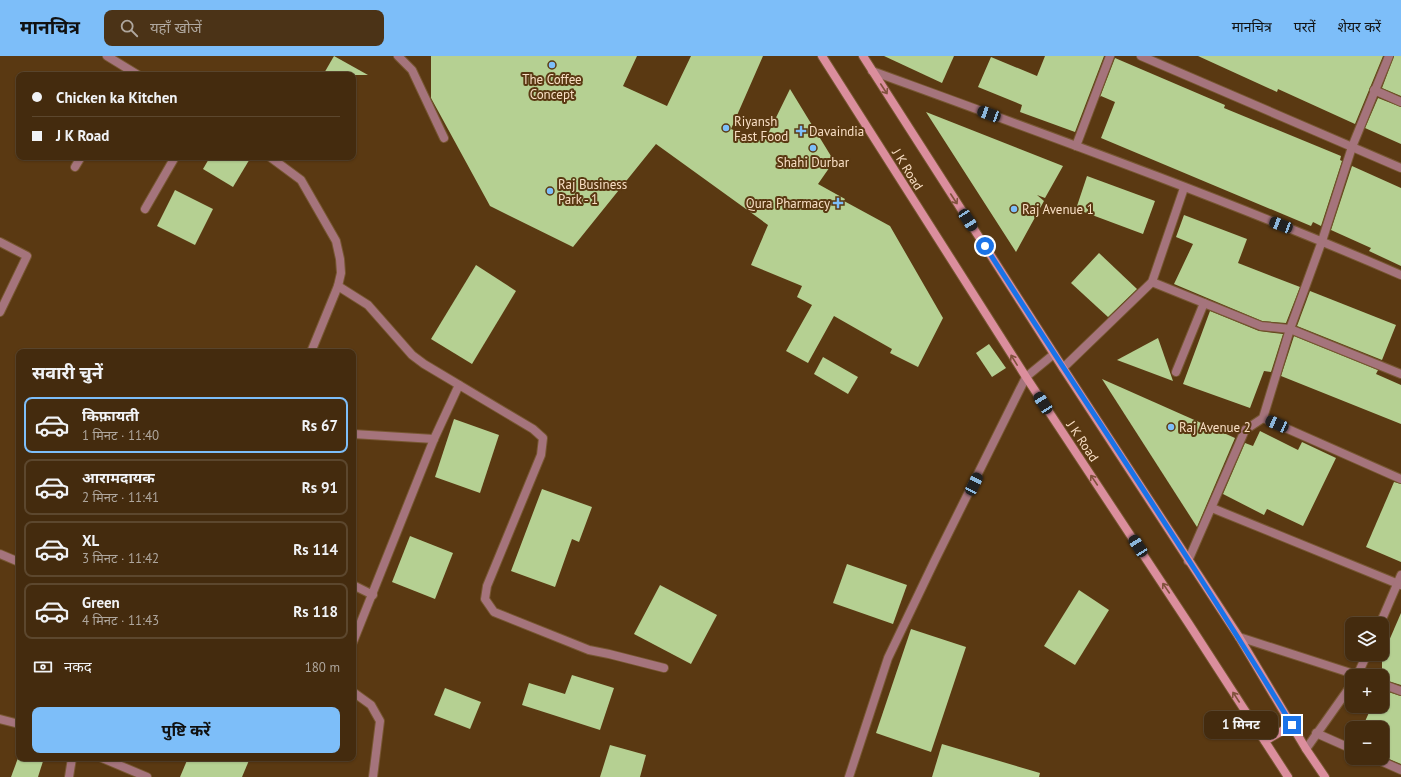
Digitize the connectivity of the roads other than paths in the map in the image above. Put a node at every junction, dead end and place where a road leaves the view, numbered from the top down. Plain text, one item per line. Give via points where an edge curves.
1 (107, 56) edge
2 (398, 56) edge
3 (822, 56) edge
4 (863, 56) edge
5 (1110, 56) edge
6 (1141, 56) edge
7 (1389, 56) edge
8 (133, 72) edge
9 (872, 72) junction
10 (1374, 90) junction
11 (1401, 102) edge
12 (444, 138) dead end
13 (1076, 146) junction
14 (1352, 147) junction
15 (79, 160) edge
16 (173, 160) edge
17 (274, 160) edge
18 (75, 167) dead end
19 (1401, 168) edge
20 (1184, 188) junction
21 (145, 209) dead end
22 (1322, 241) junction
23 (0, 242) edge
24 (1401, 275) edge
25 (1152, 282) junction
26 (338, 286) junction
27 (1204, 303) junction
28 (0, 312) edge
29 (1290, 329) junction
30 (312, 349) edge
31 (1054, 354) junction
32 (1063, 368) junction
33 (1176, 372) dead end
34 (1401, 374) edge
35 (1026, 377) junction
36 (459, 386) junction
37 (1263, 418) junction
38 (356, 434) edge
39 (434, 439) junction
40 (1401, 479) edge
41 (1212, 508) junction
42 (0, 554) edge
43 (16, 561) edge
44 (1188, 561) junction
45 (1401, 575) edge
46 (1399, 584) edge
47 (356, 586) edge
48 (373, 595) junction
49 (1383, 617) edge
50 (356, 635) edge
51 (1239, 637) junction
52 (664, 668) dead end
53 (1345, 672) edge
54 (1389, 687) edge
55 (1401, 691) edge
56 (356, 694) edge
57 (1345, 694) edge
58 (0, 719) edge
59 (16, 723) edge
60 (1292, 725) junction
61 (1316, 733) junction
62 (1265, 741) junction
63 (1345, 746) edge
64 (1306, 748) junction
65 (72, 761) edge
66 (110, 761) edge
67 (1389, 765) edge
68 (1401, 770) edge
69 (69, 777) edge
70 (148, 777) edge
71 (373, 777) edge
72 (849, 777) edge
73 (1288, 777) edge
74 (1325, 777) edge

1 - 8 street
2 - 12 street via 412,70
35 -> 3 main road, J K Road
4 - 9 main road, J K Road
5 - 13 street
6 - 14 street
7 - 10 street
9 - 13 street
9 -> 31 main road, J K Road
10 - 11 street
10 - 14 street
13 - 20 street
14 - 19 street
14 - 22 street
15 - 18 street
16 - 21 street
17 - 26 street via 302,180 336,241 341,273
20 - 22 street
20 - 25 street
22 - 24 street
22 - 29 street
23 - 28 street via 27,256
25 - 27 street
25 - 32 street
26 - 30 street
26 - 36 street via 368,305 412,355
27 - 29 street via 1261,326
27 - 33 street
29 - 34 street
29 - 37 street
31 - 32 main road, J K Road
31 - 35 street
32 - 44 main road, J K Road
62 -> 35 main road, J K Road
35 - 72 street via 888,658
36 - 39 street
36 - 52 street via 533,429 543,438 541,455 487,586 486,599 494,612 589,650
37 - 40 street
37 - 41 street via 1245,430
38 - 39 street
39 - 48 street
41 - 44 street
41 - 46 street
42 - 43 street
44 - 51 main road, J K Road
45 - 46 street
46 - 49 street
47 - 48 street
48 - 50 street
51 - 53 street
51 - 60 main road, J K Road
54 - 55 street
56 - 71 street via 371,705 380,721
57 - 61 street
58 - 59 street
60 - 62 main road
60 - 64 main road, J K Road
61 - 63 street
61 - 64 street
62 - 73 main road, J K Road
64 - 74 main road, J K Road
65 - 69 street
66 - 70 street
67 - 68 street

